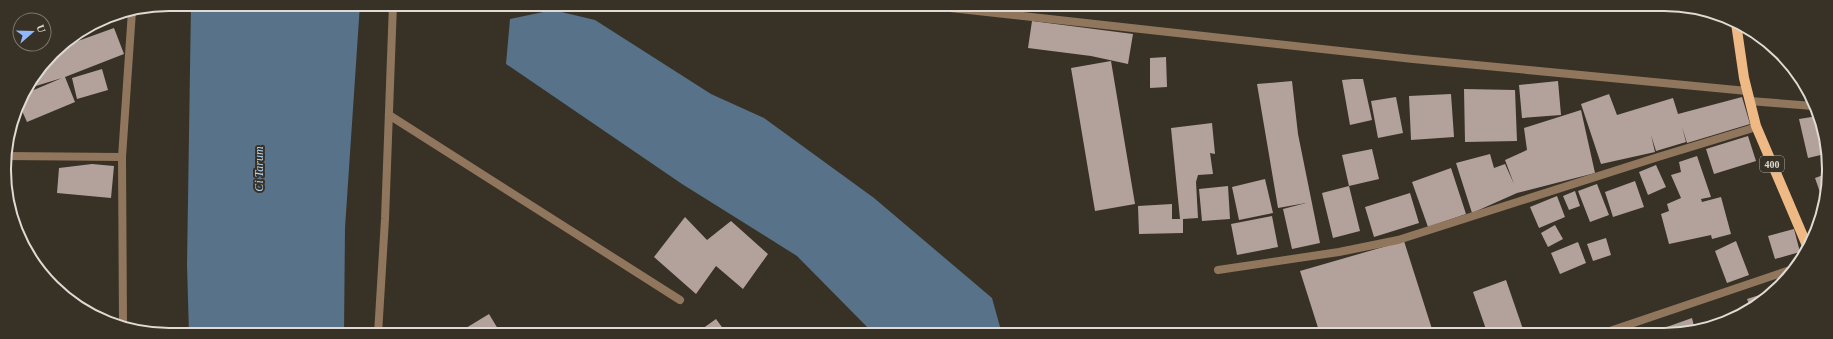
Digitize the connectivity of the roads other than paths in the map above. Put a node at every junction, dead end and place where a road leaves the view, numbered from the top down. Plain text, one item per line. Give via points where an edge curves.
1 (393, 11) edge
2 (978, 11) edge
3 (132, 15) edge
4 (1737, 29) edge
5 (1749, 96) junction
6 (1809, 105) edge
7 (389, 115) junction
8 (1756, 126) junction
9 (11, 156) edge
10 (122, 157) junction
11 (1805, 241) edge
12 (1218, 270) dead end
13 (1785, 272) edge
14 (680, 300) dead end
15 (123, 321) edge
16 (378, 328) edge
17 (1619, 328) edge

1 - 7 street
2 - 5 street
3 - 10 street
4 - 5 main road, 400
5 - 6 street
5 - 8 main road, 400
7 - 14 street
7 - 16 street via 386,219
8 - 11 main road, 400
8 - 12 street via 1398,240 1339,252
9 - 10 street
10 - 15 street
13 - 17 street

